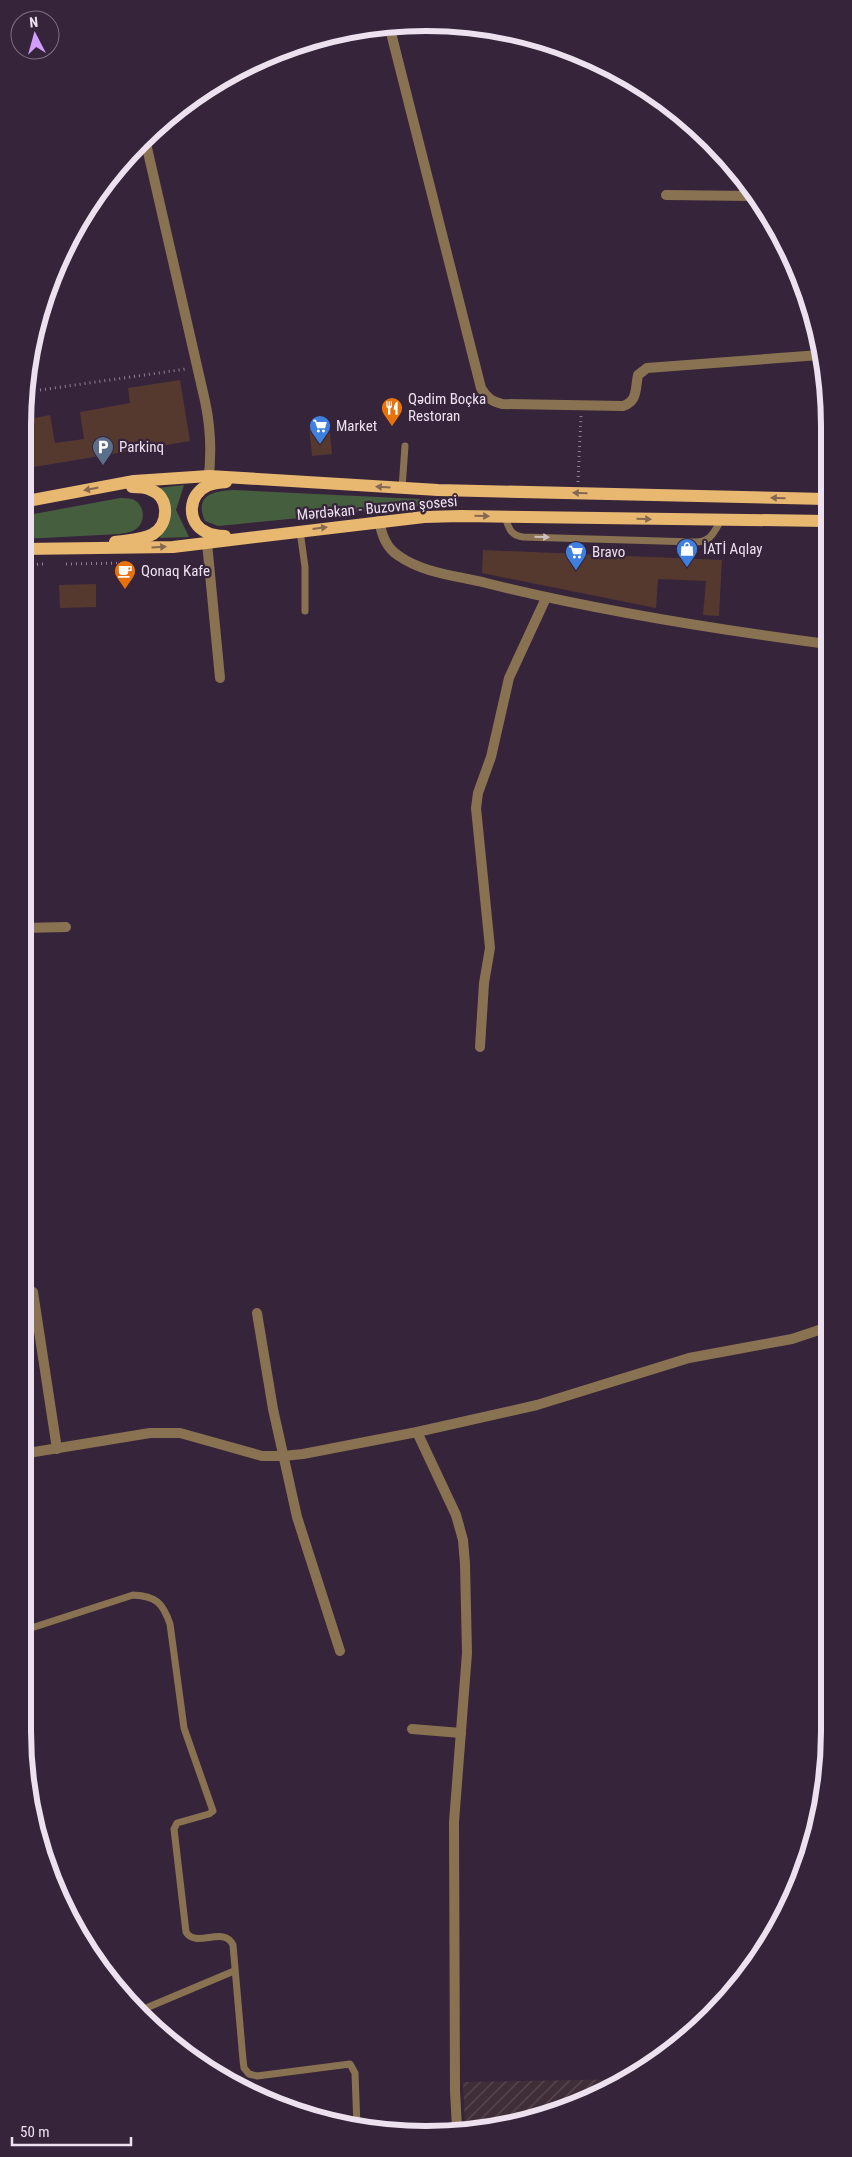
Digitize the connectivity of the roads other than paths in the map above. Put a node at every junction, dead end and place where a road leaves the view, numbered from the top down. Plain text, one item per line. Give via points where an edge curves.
1 (391, 33) edge
2 (147, 147) edge
3 (666, 195) dead end
4 (746, 196) edge
5 (814, 354) edge
6 (405, 446) dead end
7 (208, 481) junction
8 (110, 485) junction
9 (402, 488) junction
10 (821, 499) edge
11 (31, 500) edge
12 (505, 517) junction
13 (721, 520) junction
14 (379, 521) junction
15 (821, 521) edge
16 (300, 531) junction
17 (259, 536) junction
18 (207, 543) junction
19 (78, 547) junction
20 (31, 549) edge
21 (546, 598) junction
22 (305, 611) dead end
23 (821, 643) edge
24 (220, 678) dead end
25 (66, 927) dead end
26 (31, 928) edge
27 (480, 1047) dead end
28 (33, 1292) dead end
29 (257, 1313) dead end
30 (821, 1330) edge
31 (417, 1432) junction
32 (58, 1449) junction
33 (31, 1453) edge
34 (283, 1456) junction
35 (31, 1628) edge
36 (340, 1651) dead end
37 (412, 1730) dead end
38 (461, 1733) junction
39 (234, 1971) junction
40 (145, 2008) edge
41 (357, 2119) edge
42 (457, 2124) edge

1 - 5 street via 485,396 502,404 622,406 634,400 638,375 647,368
2 - 7 street via 210,427
3 - 4 street
6 - 9 lane
7 - 8 main road via 172,477
9 -> 7 main road, Mərdəkan - Buzovna şosesi via 281,480
7 - 17 main road via 192,502 199,528 218,536
8 -> 11 main road
8 - 19 main road via 154,491 164,503 165,520 152,534 136,539
10 -> 9 main road, Mərdəkan - Buzovna şosesi
12 -> 13 main road, Mərdəkan - Buzovna şosesi
12 -> 13 lane via 515,536 695,542 705,542
14 -> 12 main road, Mərdəkan - Buzovna şosesi via 424,517
13 - 15 main road, Mərdəkan - Buzovna şosesi
16 -> 14 main road, Mərdəkan - Buzovna şosesi
14 - 21 street via 389,548 413,564
16 - 17 main road, Mərdəkan - Buzovna şosesi
16 - 22 lane via 305,567
17 - 18 main road, Mərdəkan - Buzovna şosesi
19 -> 18 main road, Mərdəkan - Buzovna şosesi via 142,548
18 - 24 street
19 - 20 main road, Mərdəkan - Buzovna şosesi
21 - 23 street
21 - 27 street via 509,678 491,757 478,793 476,808 490,948
25 - 26 street
28 - 32 street
29 - 34 street
30 - 31 street via 689,1358 537,1405
31 - 34 street
31 - 38 street via 456,1515 462,1540 467,1653
32 - 33 street
32 - 34 street via 168,1432 187,1434 262,1456
34 - 36 street via 307,1551
35 - 39 lane via 133,1595 146,1595 166,1611 184,1728 213,1811 177,1823 174,1829 186,1932 194,1938 225,1936 230,1939
37 - 38 street
38 - 42 street via 454,1822
39 - 40 lane
39 - 41 lane via 244,2068 257,2076 350,2064 354,2073

